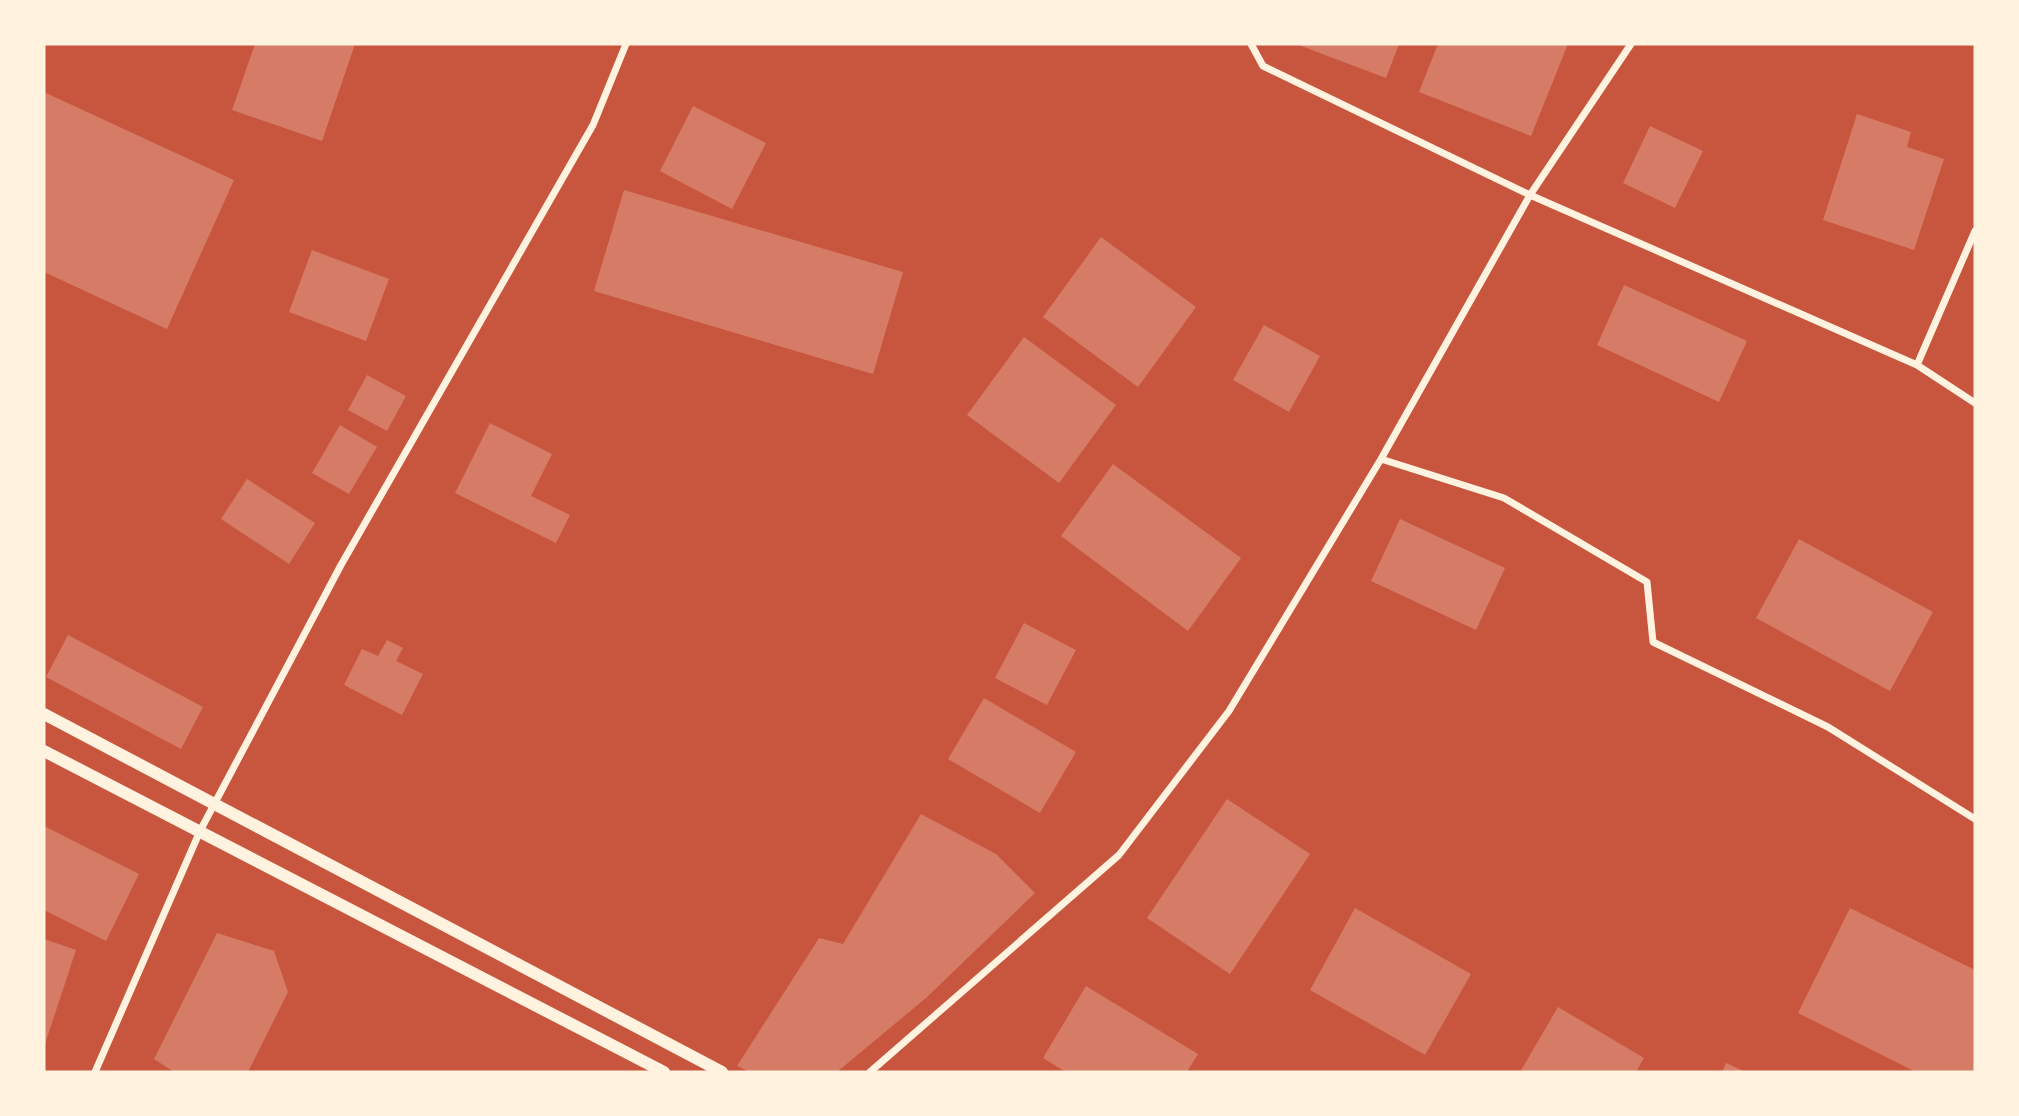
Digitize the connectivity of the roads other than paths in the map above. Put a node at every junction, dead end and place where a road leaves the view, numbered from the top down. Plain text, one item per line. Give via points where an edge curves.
1 (626, 44) edge
2 (1251, 44) edge
3 (1631, 44) edge
4 (1530, 195) junction
5 (1975, 231) edge
6 (1917, 365) junction
7 (1975, 403) edge
8 (1381, 459) junction
9 (44, 714) edge
10 (44, 751) edge
11 (215, 804) junction
12 (1975, 819) edge
13 (200, 831) junction
14 (95, 1072) edge
15 (664, 1072) edge
16 (722, 1072) edge
17 (870, 1072) edge

1 - 11 street via 593,125 341,565
2 - 4 street via 1263,66
3 - 4 street
4 - 6 street
4 - 8 street
5 - 6 street
6 - 7 street
8 - 12 street via 1504,498 1647,582 1653,642 1828,727
8 - 17 street via 1229,711 1118,855
9 - 11 street
10 - 13 street
11 - 13 street
11 - 16 street
13 - 14 street
13 - 15 street

